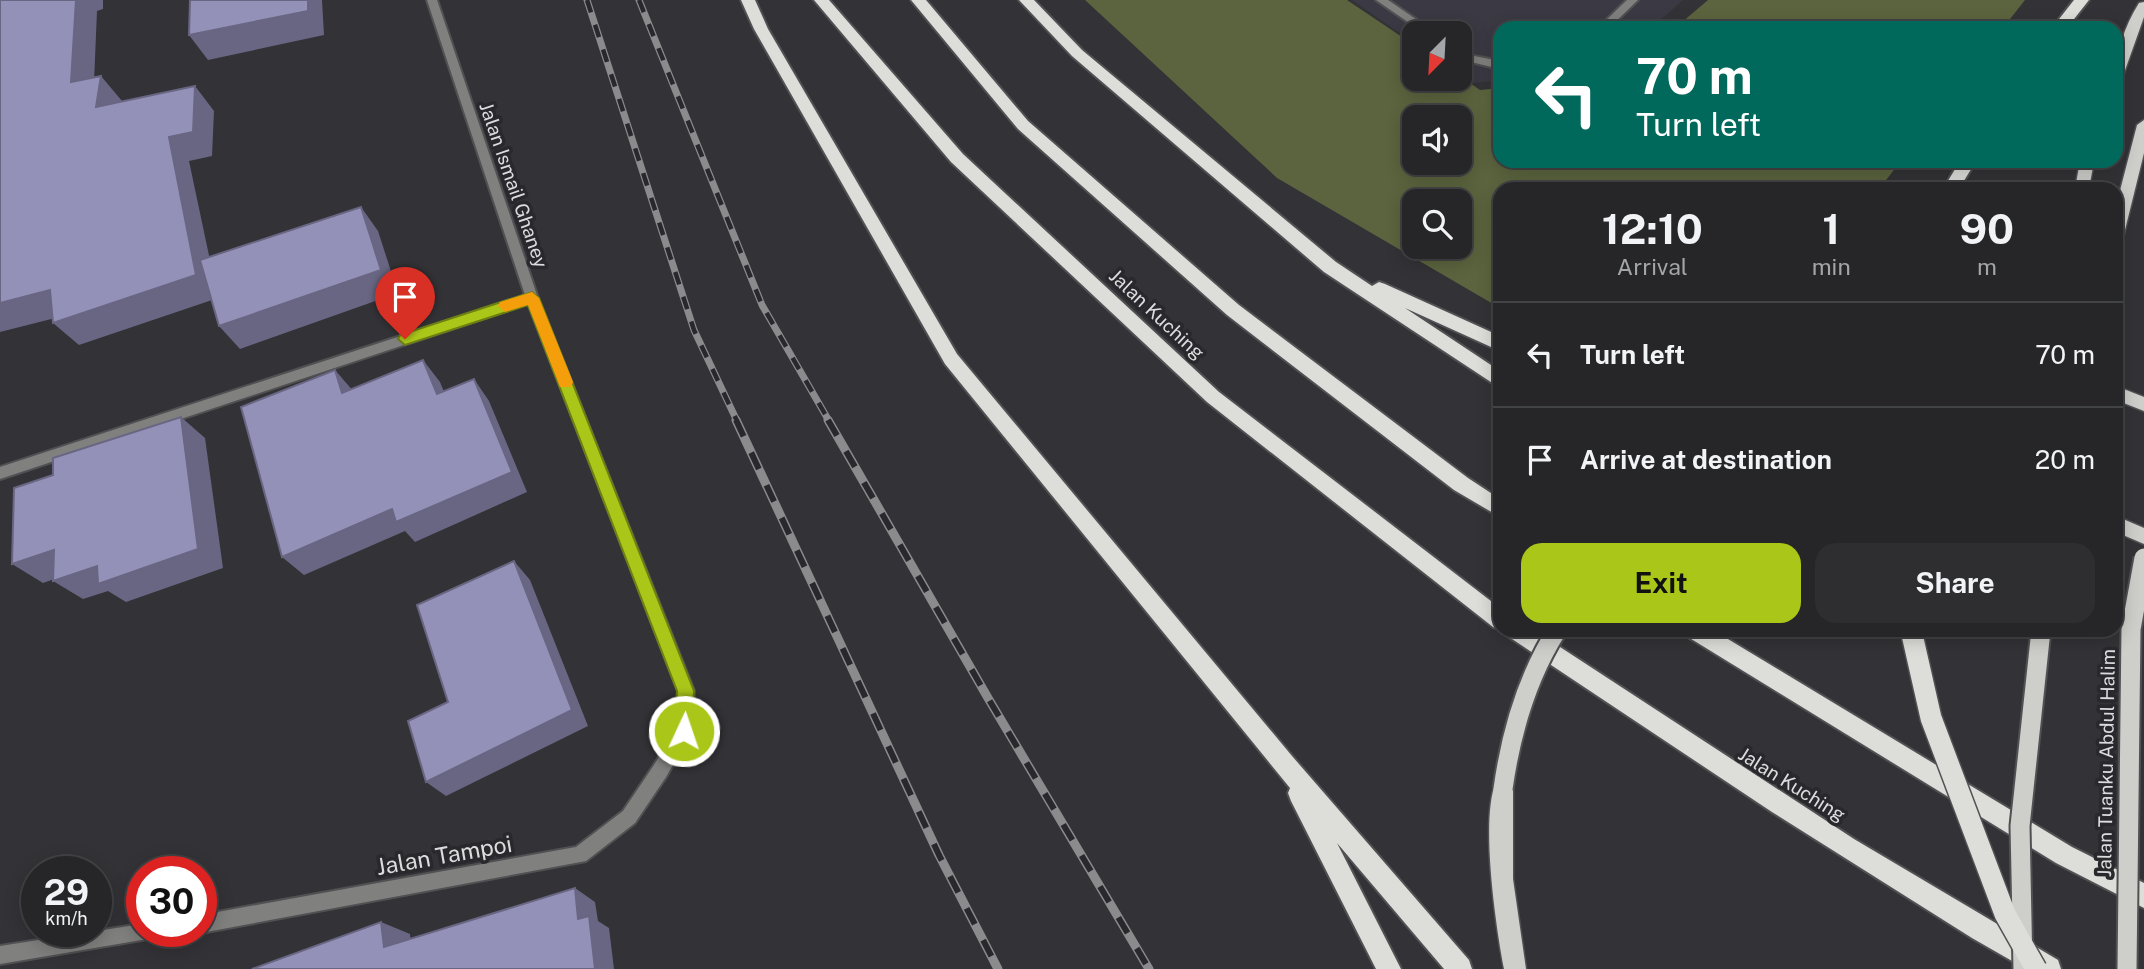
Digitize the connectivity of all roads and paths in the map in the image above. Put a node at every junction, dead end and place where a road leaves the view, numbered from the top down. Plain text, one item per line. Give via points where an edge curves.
1 (432, 0) edge
2 (748, 0) edge
3 (821, 0) edge
4 (918, 0) edge
5 (1026, 0) edge
6 (1381, 0) edge
7 (1633, 0) edge
8 (2082, 0) edge
9 (2144, 6) edge
10 (1413, 21) edge
11 (1610, 21) edge
12 (2065, 21) edge
13 (2123, 56) edge
14 (1472, 59) edge
15 (1493, 64) edge
16 (2144, 125) edge
17 (2123, 207) edge
18 (1330, 267) junction
19 (532, 298) junction
20 (1493, 341) edge
21 (1493, 375) edge
22 (2123, 396) edge
23 (2144, 404) edge
24 (0, 473) edge
25 (1493, 505) edge
26 (2123, 527) edge
27 (2144, 536) edge
28 (2144, 558) edge
29 (1493, 615) edge
30 (1527, 637) edge
31 (1553, 637) edge
32 (1706, 637) edge
33 (1913, 637) edge
34 (2040, 637) edge
35 (1284, 764) junction
36 (660, 771) joint
37 (2144, 897) edge
38 (217, 921) edge
39 (126, 935) edge
40 (0, 955) edge
41 (1389, 969) edge
42 (1460, 969) edge
43 (1515, 969) edge
44 (2023, 969) edge
45 (2036, 969) edge
46 (2049, 969) edge
47 (2127, 969) edge

1 - 19 street, Jalan Ismail Ghaney
2 - 35 highway via 951,359
3 - 29 highway, Jalan Kuching via 957,158 1213,397
4 - 25 highway via 1023,125 1233,310
5 - 18 highway via 1077,53
6 - 10 street
7 - 11 street
8 - 12 highway
9 - 13 main road
14 - 15 street
16 - 17 main road
18 - 20 highway
18 - 21 highway
19 - 24 street
19 - 36 street, Jalan Ismail Ghaney via 686,691 684,731
22 - 23 main road
26 - 27 main road
28 - 47 main road, Jalan Tuanku Abdul Halim, bridge via 2132,629
30 - 46 highway, Jalan Kuching via 1744,781
31 - 43 main road, bridge via 1517,718 1503,789 1501,872
32 - 37 highway via 2064,855
33 - 45 highway, bridge via 1931,718 2005,914
34 - 44 main road, bridge via 2020,826
35 - 41 highway
35 - 42 highway
36 - 38 street, Jalan Tampoi via 629,817 580,855
39 - 40 street

